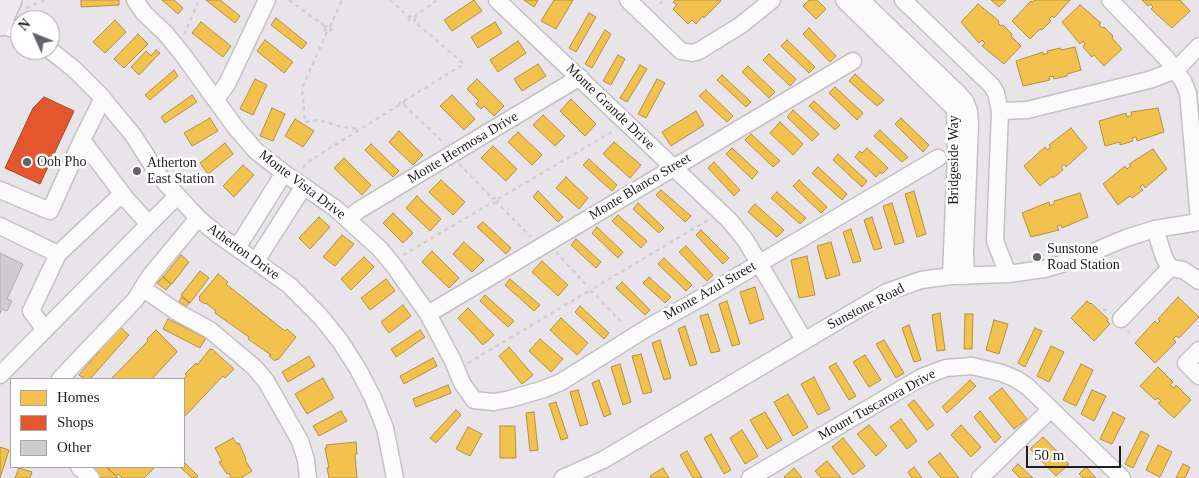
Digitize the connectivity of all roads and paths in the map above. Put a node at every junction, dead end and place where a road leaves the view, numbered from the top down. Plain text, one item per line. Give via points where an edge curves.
1 (45, 0) edge
2 (135, 0) edge
3 (200, 0) edge
4 (267, 0) edge
5 (290, 0) edge
6 (342, 0) edge
7 (390, 0) edge
8 (437, 0) edge
9 (497, 0) edge
10 (628, 0) edge
11 (663, 0) edge
12 (772, 0) edge
13 (844, 0) edge
14 (861, 0) edge
15 (903, 0) edge
16 (1110, 0) edge
17 (17, 4) edge
18 (660, 4) dead end
19 (414, 19) junction
20 (0, 24) edge
21 (328, 27) junction
22 (1199, 46) edge
23 (177, 48) junction
24 (60, 58) edge
25 (853, 61) dead end
26 (1176, 70) junction
27 (580, 78) junction
28 (103, 98) junction
29 (216, 99) junction
30 (404, 103) junction
31 (1000, 111) junction
32 (628, 123) junction
33 (360, 129) junction
34 (82, 140) junction
35 (441, 140) dead end
36 (938, 158) dead end
37 (306, 163) dead end
38 (673, 167) junction
39 (464, 170) dead end
40 (284, 173) junction
41 (304, 186) junction
42 (0, 190) edge
43 (122, 194) junction
44 (177, 196) junction
45 (493, 201) junction
46 (497, 201) junction
47 (722, 212) junction
48 (198, 218) junction
49 (348, 219) junction
50 (1199, 221) edge
51 (149, 224) junction
52 (0, 226) edge
53 (1155, 229) junction
54 (528, 234) dead end
55 (237, 248) junction
56 (58, 254) junction
57 (561, 257) dead end
58 (256, 261) junction
59 (391, 262) junction
60 (759, 262) junction
61 (1170, 268) junction
62 (1008, 274) junction
63 (959, 276) junction
64 (1199, 281) edge
65 (142, 288) junction
66 (589, 290) junction
67 (593, 290) junction
68 (428, 314) junction
69 (1121, 319) dead end
70 (622, 322) dead end
71 (45, 330) junction
72 (804, 340) junction
73 (1199, 350) edge
74 (457, 369) junction
75 (0, 375) edge
76 (1199, 376) edge
77 (61, 378) edge
78 (474, 400) joint
79 (1051, 409) junction
80 (80, 468) edge
81 (92, 478) edge
82 (308, 478) edge
83 (396, 478) edge
84 (562, 478) edge
85 (750, 478) edge
86 (980, 478) edge
87 (1122, 478) edge

1 - 17 path via 33,6
2 - 23 street, Monte Vista Drive
3 - 23 path
4 - 29 street via 227,84
5 - 21 path
6 - 21 path
7 - 19 path via 410,21
8 - 19 path
9 - 27 street, Monte Grande Drive
10 - 12 street via 686,53 699,51 741,26
11 - 18 path
13 - 63 street, Bridgeside Way via 956,110
14 - 63 street, Bridgeside Way via 958,93 969,111 966,253
15 - 31 street via 992,86
16 - 26 street
17 - 20 main road
19 - 30 path via 464,64
21 - 33 path via 331,30 327,32 302,88 305,122 319,120
22 - 26 street
23 - 29 street, Monte Vista Drive
24 - 28 street, Atherton Drive
25 - 38 street, Monte Blanco Street
26 - 31 street via 1149,80 1028,110
26 - 50 street via 1188,93
27 - 32 street, Monte Grande Drive
27 - 49 street, Monte Hermosa Drive
28 - 34 street
28 - 44 street, Atherton Drive
29 - 40 street, Monte Vista Drive via 256,151
30 - 33 path via 400,100 399,105
30 - 35 path
31 - 62 street via 995,241
32 - 38 street, Monte Grande Drive
32 - 46 path
33 - 37 path
34 - 42 street via 50,211
34 - 43 street
36 - 60 street, Monte Azul Street
38 - 47 street, Monte Grande Drive
38 - 68 street, Monte Blanco Street
39 - 45 path
40 - 41 street, Monte Vista Drive
40 - 55 street
41 - 49 street, Monte Vista Drive
41 - 58 street
43 - 51 street
43 - 56 street
44 - 48 street, Atherton Drive
44 - 51 street
45 - 46 path
45 - 59 path
46 - 54 path
47 - 60 street, Monte Grande Drive
47 - 67 path
48 - 55 street, Atherton Drive
48 - 65 street
49 - 59 street, Monte Vista Drive
50 - 53 street, Sunstone Road
51 - 71 street
52 - 56 street
53 - 61 street
53 - 62 street, Sunstone Road via 1072,261
55 - 58 street, Atherton Drive
56 - 71 street via 31,311
57 - 66 path
58 - 83 street, Atherton Drive via 305,300 340,341 358,369 385,428
59 - 68 street, Monte Vista Drive
60 - 72 street, Monte Grande Drive
60 - 78 street, Monte Azul Street via 561,382 510,400
61 - 64 street via 1183,270
61 - 69 street
62 - 63 street, Sunstone Road
63 - 72 street, Sunstone Road via 921,280 887,292
65 - 77 street via 135,300
65 - 82 street via 210,330 260,374 300,441
66 - 67 path
66 - 74 path
67 - 70 path
68 - 74 street, Monte Vista Drive
71 - 75 street
72 - 84 street, Sunstone Road via 603,460
73 - 76 street via 1186,363
74 - 78 street, Monte Vista Drive
79 - 85 street, Mount Tuscarora Drive via 1028,387 1002,373 972,366 946,368 900,389
79 - 86 street
79 - 87 street, Mount Tuscarora Drive
80 - 81 street

